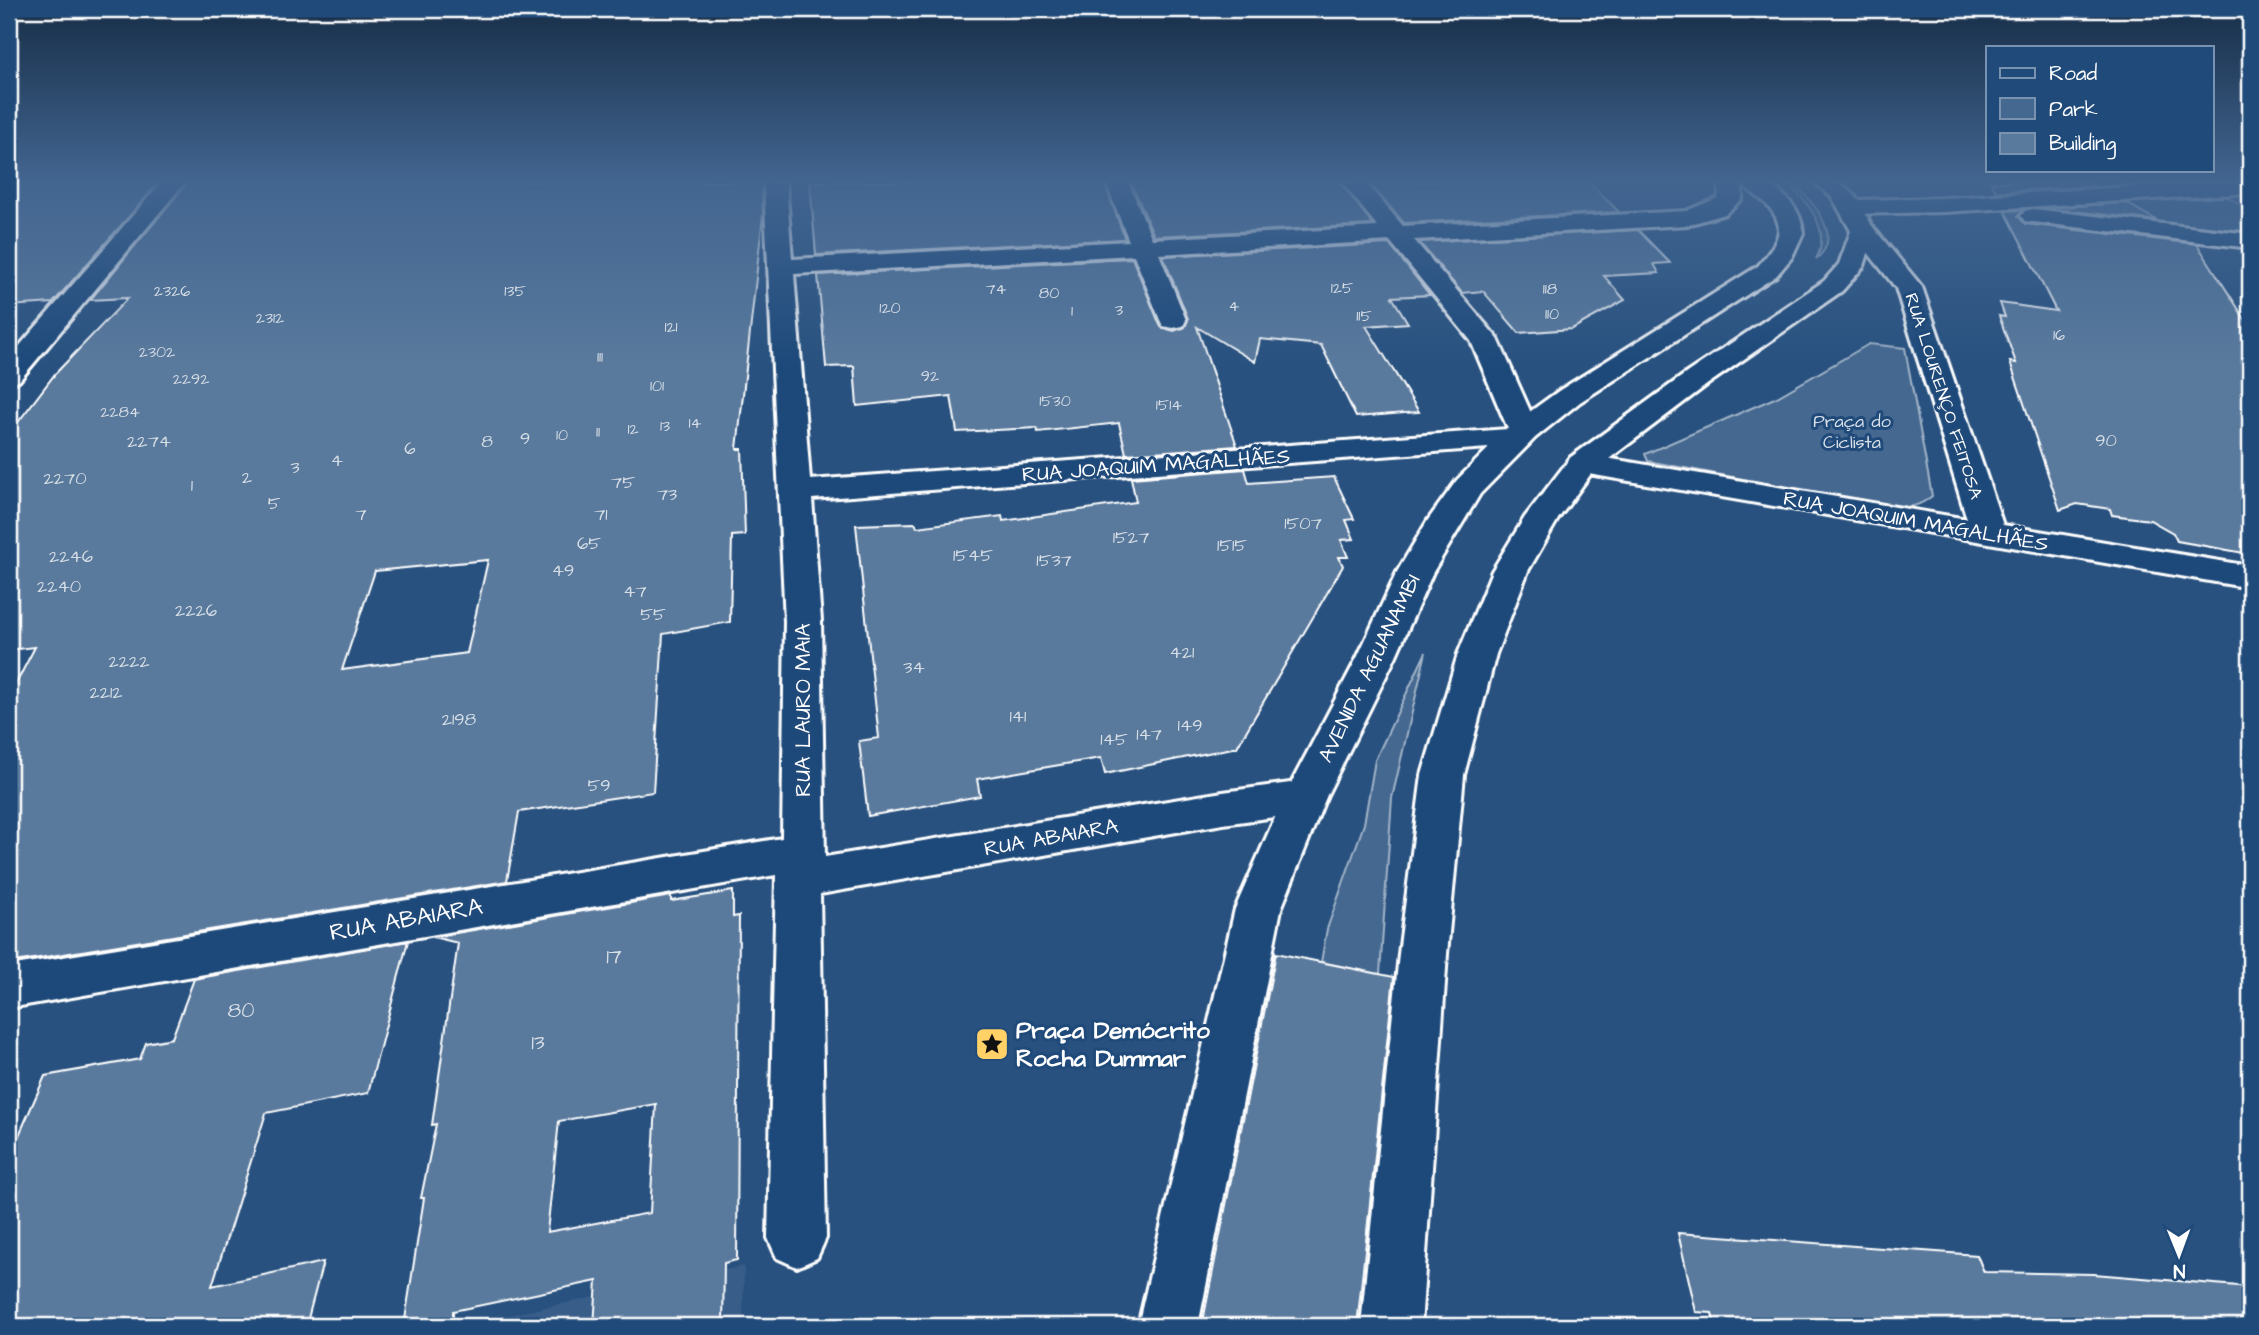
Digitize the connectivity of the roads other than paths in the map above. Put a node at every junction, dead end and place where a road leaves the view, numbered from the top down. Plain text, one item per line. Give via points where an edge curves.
1 (119, 244) edge
2 (778, 244) edge
3 (1179, 244) edge
4 (1405, 244) edge
5 (1787, 244) edge
6 (1854, 244) edge
7 (1876, 244) edge
8 (1143, 246) junction
9 (779, 267) junction
10 (1173, 320) dead end
11 (9, 375) edge
12 (1520, 434) junction
13 (1582, 464) junction
14 (794, 491) junction
15 (1989, 534) junction
16 (2250, 577) edge
17 (1305, 797) junction
18 (800, 866) junction
19 (9, 987) edge
20 (797, 1238) dead end
21 (1168, 1326) edge
22 (1391, 1326) edge

1 - 11 street
2 - 9 street, RUA LAURO MAIA
3 - 8 street
4 - 12 street via 1484,339
5 - 12 street, AVENIDA AGUANAMBI via 1767,271 1570,396
6 - 13 street via 1851,266 1833,286
7 - 15 street, RUA LOURENÇO FEITOSA via 1909,287
8 - 9 street
8 - 10 street
9 - 14 street, RUA LAURO MAIA
12 - 14 street, RUA JOAQUIM MAGALHÃES
12 - 17 street, AVENIDA AGUANAMBI via 1468,487 1445,520
13 - 15 street, RUA JOAQUIM MAGALHÃES
13 - 22 street via 1542,517 1510,571 1477,654 1443,775
14 - 18 street, RUA LAURO MAIA via 803,621
15 - 16 street, RUA JOAQUIM MAGALHÃES
17 - 18 street, RUA ABAIARA
17 - 21 street, AVENIDA AGUANAMBI via 1258,909
18 - 19 street, RUA ABAIARA
18 - 20 street, RUA LAURO MAIA

